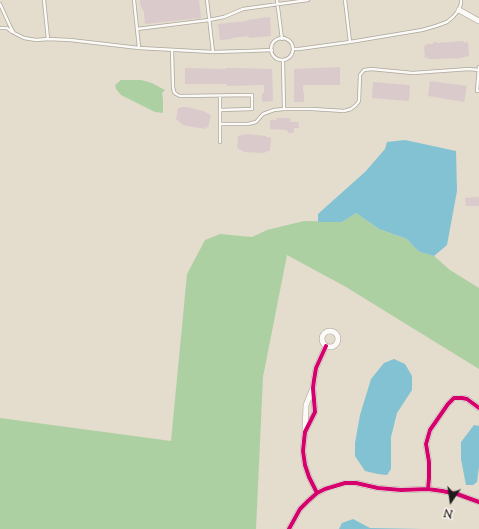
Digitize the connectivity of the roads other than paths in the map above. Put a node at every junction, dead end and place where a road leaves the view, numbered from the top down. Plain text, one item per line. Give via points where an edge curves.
1 (44, 0) edge
2 (134, 0) edge
3 (208, 0) edge
4 (277, 0) edge
5 (308, 0) edge
6 (344, 0) edge
7 (461, 0) edge
8 (0, 4) edge
9 (278, 4) junction
10 (459, 10) junction
11 (209, 20) junction
12 (479, 21) edge
13 (0, 28) edge
14 (137, 29) junction
15 (14, 33) junction
16 (48, 39) junction
17 (282, 39) junction
18 (350, 42) junction
19 (139, 48) junction
20 (293, 49) junction
21 (172, 50) junction
22 (272, 50) junction
23 (213, 52) junction
24 (283, 60) junction
25 (479, 69) edge
26 (479, 91) edge
27 (220, 96) junction
28 (284, 109) junction
29 (220, 110) junction
30 (220, 124) junction
31 (220, 142) dead end
32 (326, 346) dead end
33 (313, 388) junction
34 (479, 408) edge
35 (305, 432) junction
36 (428, 489) junction
37 (317, 493) junction
38 (479, 502) edge
39 (290, 529) edge

1 - 16 lane
2 - 14 lane
3 - 11 lane
4 - 9 lane
5 - 9 lane
6 - 18 lane
7 - 10 lane
8 - 15 lane
9 - 11 lane via 243,8 224,17
9 - 17 lane
10 - 12 street
10 - 18 lane via 453,18 436,26
11 - 14 lane
11 - 23 lane
13 - 15 lane via 7,28
14 - 19 lane
15 - 16 lane via 24,38
16 - 19 lane
17 - 20 lane via 288,40
17 - 22 lane via 276,41
18 - 20 lane
19 - 21 lane
20 - 24 lane via 292,55
21 - 23 lane
21 - 27 lane via 173,87 176,94
22 - 23 lane
22 - 24 lane via 274,56
24 - 28 lane
25 - 26 lane
25 - 28 lane via 412,73 364,70 360,75 358,101 351,109
27 - 29 lane
27 - 29 lane via 252,95 252,109
28 - 30 lane via 263,114 256,122 248,124
29 - 30 lane
30 - 31 lane
32 - 33 street via 316,368
33 - 35 street via 306,405
33 - 35 street via 315,412
34 - 36 street via 467,399 454,398 430,430 426,444 429,462
35 - 37 street via 305,465
36 - 37 street via 401,490 344,483
36 - 38 street via 457,494
37 - 39 street via 300,509

